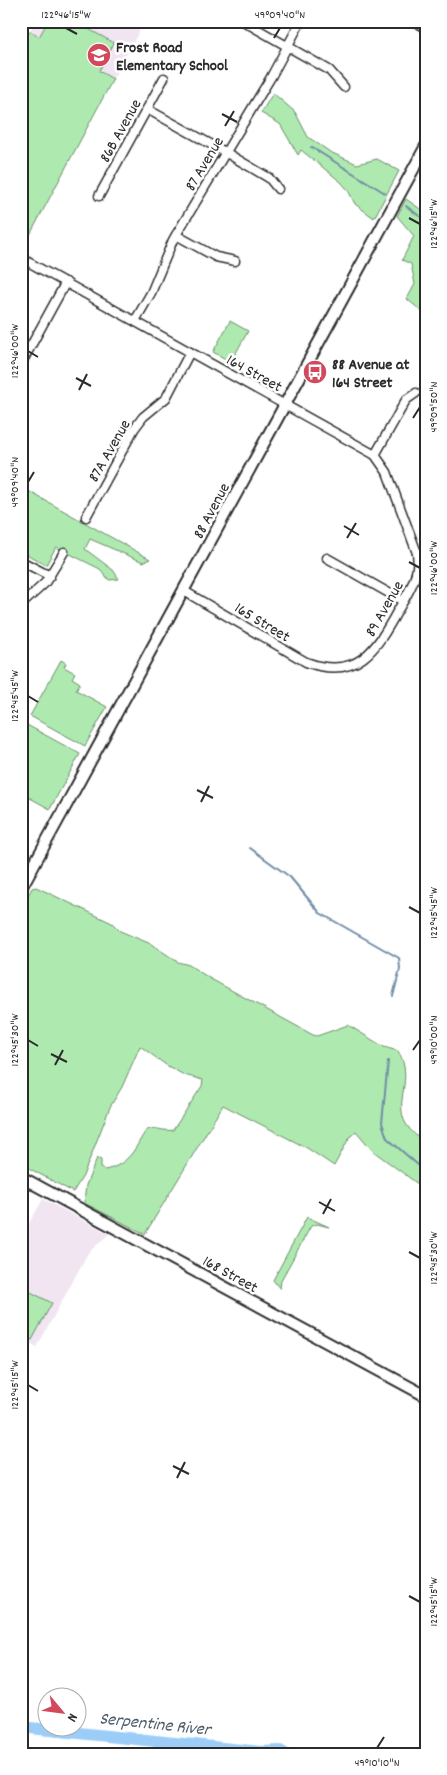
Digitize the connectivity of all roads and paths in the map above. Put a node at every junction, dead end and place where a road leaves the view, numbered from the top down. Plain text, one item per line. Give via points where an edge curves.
1 (243, 21) edge
2 (301, 21) edge
3 (413, 21) edge
4 (426, 28) edge
5 (287, 46) junction
6 (164, 78) dead end
7 (344, 87) dead end
8 (147, 109) junction
9 (426, 146) edge
10 (225, 152) junction
11 (278, 189) dead end
12 (99, 196) dead end
13 (176, 235) junction
14 (21, 258) edge
15 (235, 262) dead end
16 (66, 282) junction
17 (135, 321) junction
18 (190, 352) junction
19 (21, 364) edge
20 (416, 393) dead end
21 (285, 404) junction
22 (376, 455) junction
23 (86, 516) dead end
24 (64, 552) dead end
25 (327, 558) dead end
26 (418, 560) joint
27 (21, 561) edge
28 (50, 576) junction
29 (184, 591) junction
30 (404, 601) junction
31 (21, 604) edge
32 (330, 668) joint
33 (22, 884) edge
34 (21, 1177) edge
35 (426, 1396) edge

1 - 5 street
2 - 5 street, 87 Avenue
3 - 4 street
5 - 7 street via 330,70
5 - 10 street, 87 Avenue
6 - 8 street, 86B Avenue
8 - 10 street
8 - 12 street, 86B Avenue
9 - 21 main road, 88 Avenue
10 - 11 street via 270,178
10 - 13 street, 87 Avenue
13 - 15 street via 216,257
13 - 17 street, 87 Avenue
14 - 16 street, 164 Street
16 - 17 street, 164 Street
16 - 19 street
17 - 18 street, 164 Street
18 - 21 street, 164 Street
18 - 23 street, 87A Avenue via 166,398 134,429
20 - 22 street via 406,400
21 - 22 street, 164 Street
21 - 29 main road, 88 Avenue
22 - 26 street, 164 Street via 388,472 416,546
24 - 28 street
25 - 30 street
26 - 30 street, 89 Avenue via 414,580
27 - 28 street
28 - 31 street
29 - 32 street, 165 Street via 306,662
29 - 33 main road, 88 Avenue
30 - 32 street, 89 Avenue via 373,652 360,661
34 - 35 main road, 168 Street

